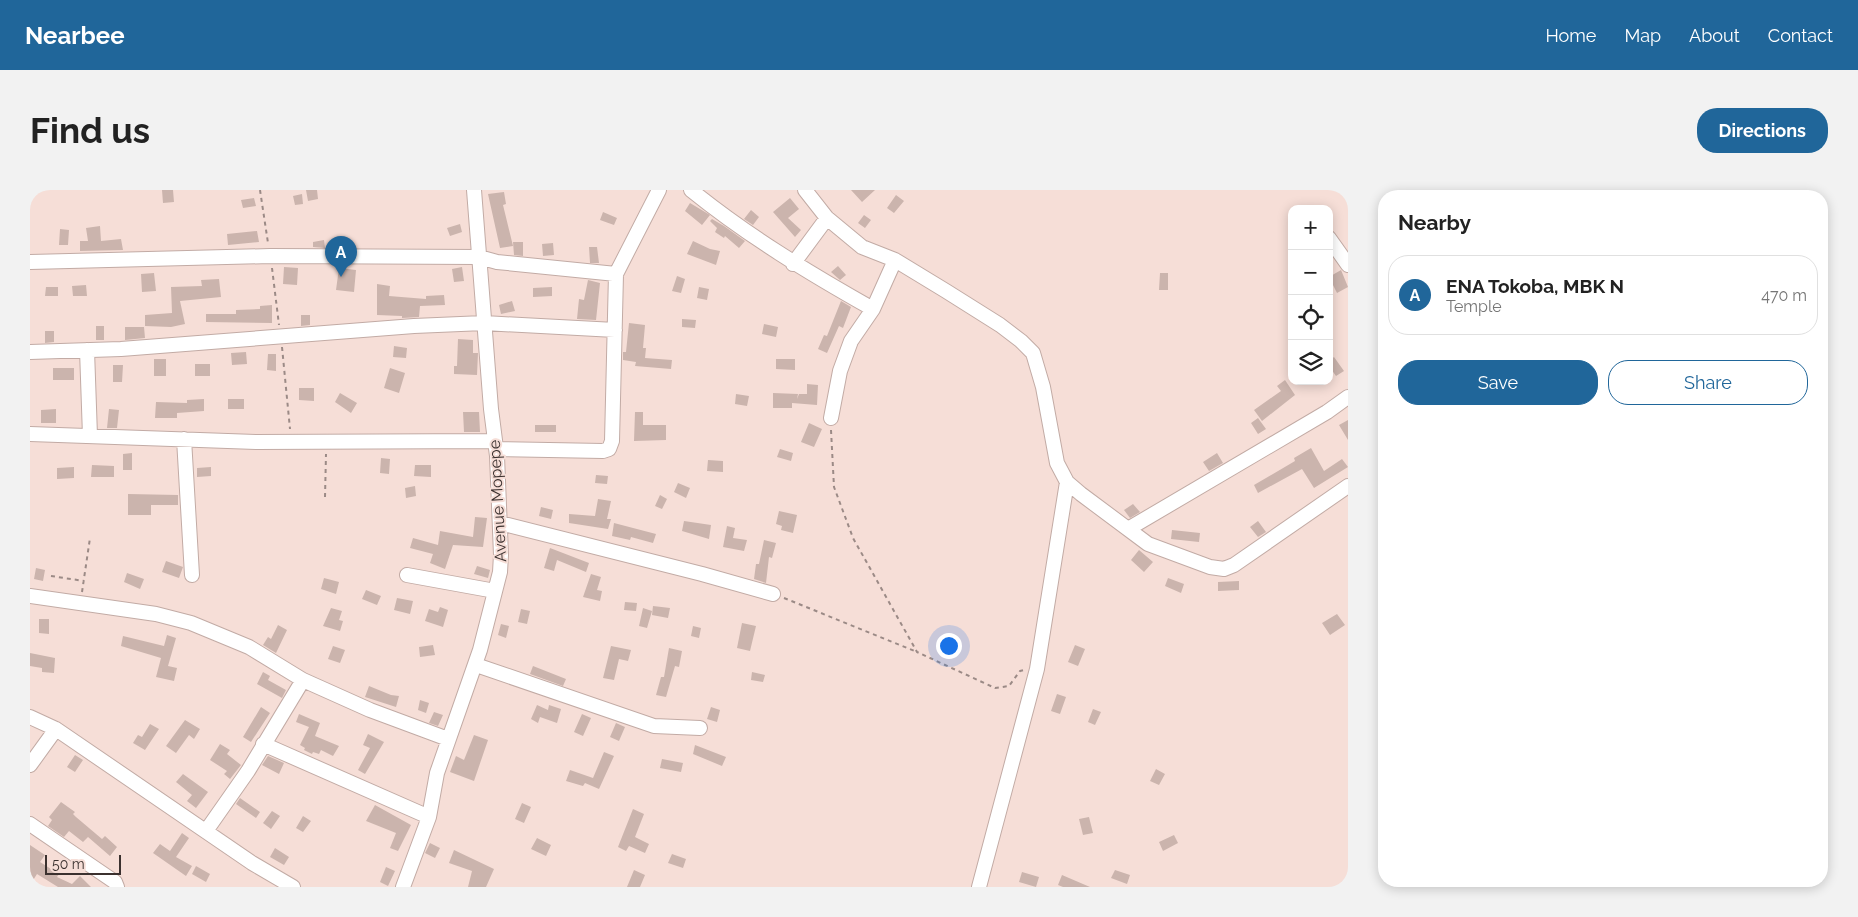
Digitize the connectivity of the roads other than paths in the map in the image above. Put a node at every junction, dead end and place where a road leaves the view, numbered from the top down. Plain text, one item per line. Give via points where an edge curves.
1 (474, 190) edge
2 (659, 190) edge
3 (690, 190) edge
4 (805, 190) edge
5 (827, 218) junction
6 (1333, 244) edge
7 (480, 257) junction
8 (895, 260) junction
9 (30, 262) edge
10 (793, 264) junction
11 (1348, 265) edge
12 (616, 274) junction
13 (873, 309) junction
14 (484, 323) junction
15 (615, 330) junction
16 (87, 350) junction
17 (30, 352) edge
18 (1348, 397) edge
19 (831, 418) road end
20 (30, 434) edge
21 (90, 436) junction
22 (184, 439) junction
23 (495, 445) junction
24 (1067, 482) junction
25 (1348, 486) edge
26 (500, 523) junction
27 (1128, 529) junction
28 (192, 575) dead end
29 (407, 575) dead end
30 (495, 591) junction
31 (773, 594) road end
32 (30, 596) edge
33 (476, 665) junction
34 (303, 680) junction
35 (30, 717) edge
36 (56, 728) junction
37 (700, 728) dead end
38 (448, 739) junction
39 (263, 744) junction
40 (30, 765) edge
41 (429, 817) junction
42 (30, 824) edge
43 (206, 831) junction
44 (117, 887) edge
45 (294, 887) edge
46 (403, 887) edge
47 (979, 887) edge

1 - 7 street, Avenue Mopepe
2 - 12 street
3 - 10 street
4 - 5 street
5 - 8 street via 862,248
5 - 10 street
6 - 11 street
7 - 9 street via 270,256
7 - 12 street via 497,262
7 - 14 street, Avenue Mopepe
8 - 13 street
8 - 24 street via 1000,325 1033,354 1043,387 1057,463
10 - 13 street
12 - 15 street
13 - 19 street via 851,341 842,363
14 - 15 street
14 - 16 street
14 - 23 street, Avenue Mopepe
15 - 23 street via 612,441 609,449 603,452
16 - 17 street
16 - 21 street
18 - 27 street
20 - 21 street
21 - 22 street
22 - 23 street
22 - 28 street
23 - 26 street, Avenue Mopepe
24 - 27 street
24 - 47 street via 1037,669
25 - 27 street via 1224,569 1210,568 1160,550
26 - 30 street, Avenue Mopepe via 501,555
26 - 31 street
29 - 30 street
30 - 33 street, Avenue Mopepe
32 - 34 street via 156,614 191,623 249,647
33 - 37 street via 654,726
33 - 38 street, Avenue Mopepe
34 - 38 street via 370,710
34 - 39 street
35 - 36 street
36 - 40 street
36 - 43 street
38 - 41 street, Avenue Mopepe via 437,773
39 - 41 street
39 - 43 street
41 - 46 street, Avenue Mopepe
42 - 44 street via 115,882
43 - 45 street

